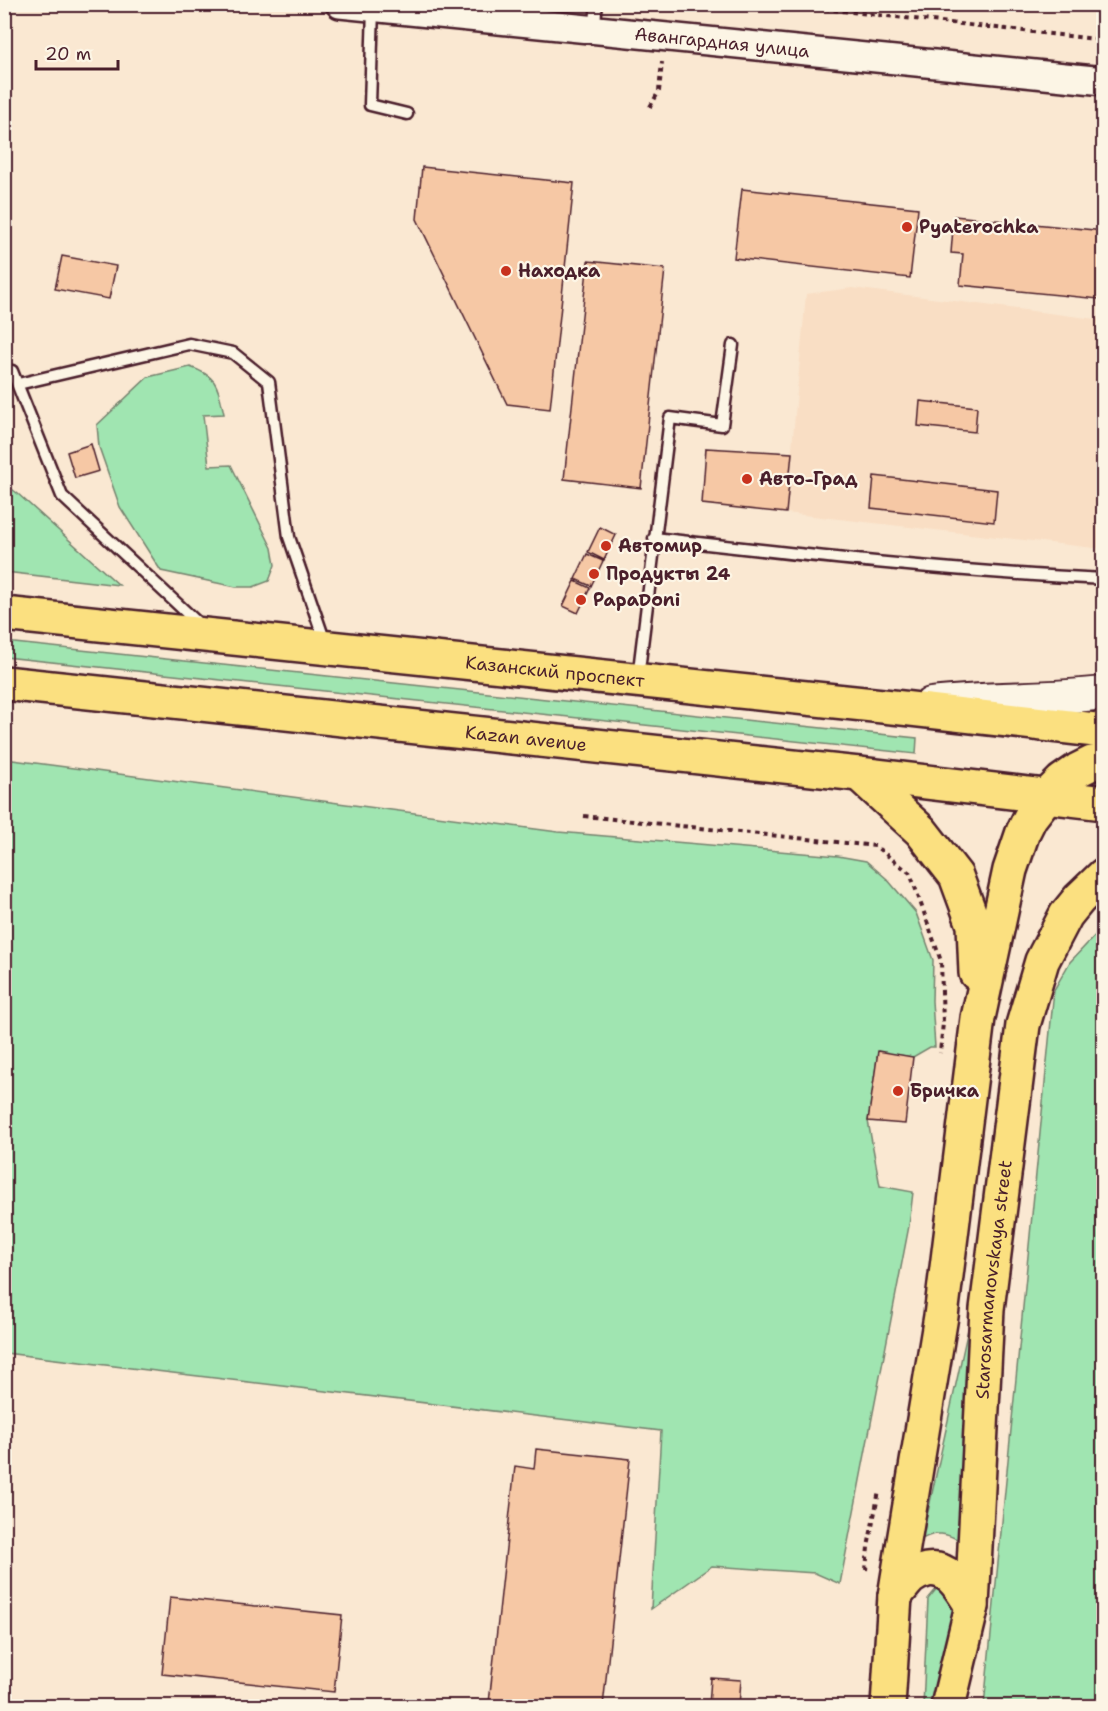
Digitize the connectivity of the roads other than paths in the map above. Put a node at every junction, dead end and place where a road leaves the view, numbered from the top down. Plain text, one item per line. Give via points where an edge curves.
1 (340, 4) edge
2 (373, 8) junction
3 (596, 17) edge
4 (1104, 81) edge
5 (407, 114) dead end
6 (733, 345) dead end
7 (4, 370) edge
8 (18, 384) junction
9 (654, 538) junction
10 (1104, 579) edge
11 (4, 614) edge
12 (214, 637) junction
13 (327, 648) junction
14 (637, 681) junction
15 (4, 683) edge
16 (1104, 693) edge
17 (902, 708) junction
18 (1104, 731) edge
19 (1104, 761) edge
20 (859, 774) junction
21 (1047, 796) junction
22 (1104, 803) edge
23 (1104, 875) edge
24 (978, 1018) junction
25 (895, 1596) junction
26 (972, 1606) junction
27 (888, 1707) edge
28 (948, 1707) edge

1 - 2 street, Авангардная улица
2 - 3 street, Авангардная улица
2 - 5 lane via 370,105
3 - 4 street, Авангардная улица
6 - 9 lane via 722,425 670,418
7 - 8 lane via 12,371
8 - 12 lane via 62,496
8 - 13 lane via 189,345 233,353 269,382 289,537
9 - 10 lane
9 - 14 lane
11 - 12 main road, Казанский проспект
12 - 13 main road, Казанский проспект
13 - 14 main road, Казанский проспект
14 - 17 main road, Казанский проспект
15 - 20 main road, Kazan avenue
16 - 17 main road via 963,700
17 - 18 main road, Казанский проспект
19 - 21 main road via 1078,770
20 - 21 main road, Kazan avenue
20 - 24 main road via 921,831 956,876 974,925
21 - 22 main road
21 - 24 main road via 1030,818 1014,857
23 - 26 main road, Starosarmanovskaya street via 1066,915 1042,961 1023,1025 987,1309
24 - 25 main road via 940,1316
25 - 26 main road via 911,1577 936,1569 948,1573
25 - 27 main road
26 - 28 main road, Starosarmanovskaya street

